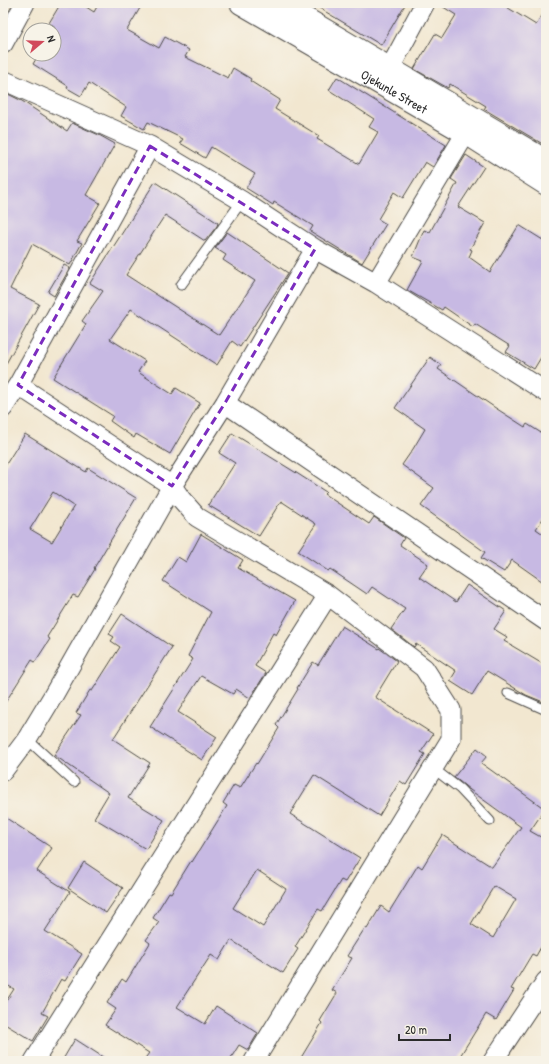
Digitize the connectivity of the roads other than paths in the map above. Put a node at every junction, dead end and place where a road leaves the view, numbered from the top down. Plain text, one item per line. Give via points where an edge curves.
1 (25, 3) edge
2 (241, 3) edge
3 (279, 3) edge
4 (425, 3) edge
5 (3, 44) edge
6 (390, 68) junction
7 (3, 80) edge
8 (466, 133) junction
9 (150, 146) junction
10 (546, 160) edge
11 (546, 184) edge
12 (242, 202) junction
13 (315, 249) junction
14 (376, 283) junction
15 (181, 285) dead end
16 (18, 385) junction
17 (546, 392) edge
18 (225, 403) junction
19 (3, 408) edge
20 (172, 486) junction
21 (328, 595) junction
22 (546, 621) edge
23 (508, 693) dead end
24 (546, 710) edge
25 (26, 739) junction
26 (434, 769) junction
27 (3, 771) edge
28 (74, 782) dead end
29 (490, 821) dead end
30 (546, 981) edge
31 (34, 1061) edge
32 (254, 1061) edge
33 (493, 1061) edge

1 - 5 street
2 - 8 street, Ojekunle Street
3 - 6 street, Ojekunle Street
4 - 6 street
6 - 10 street, Ojekunle Street
7 - 9 street
8 - 11 street, Ojekunle Street
8 - 14 street
9 - 12 street
9 - 16 street
12 - 13 street
12 - 15 lane
13 - 14 street
13 - 18 street
14 - 17 street
16 - 19 street
16 - 20 street
18 - 20 street
18 - 22 street
20 - 21 street via 198,517
20 - 25 street
21 - 26 street via 424,668 451,710 451,739
21 - 31 street
23 - 24 lane
25 - 27 street
25 - 28 lane
26 - 29 lane via 460,789
26 - 32 street
30 - 33 street

